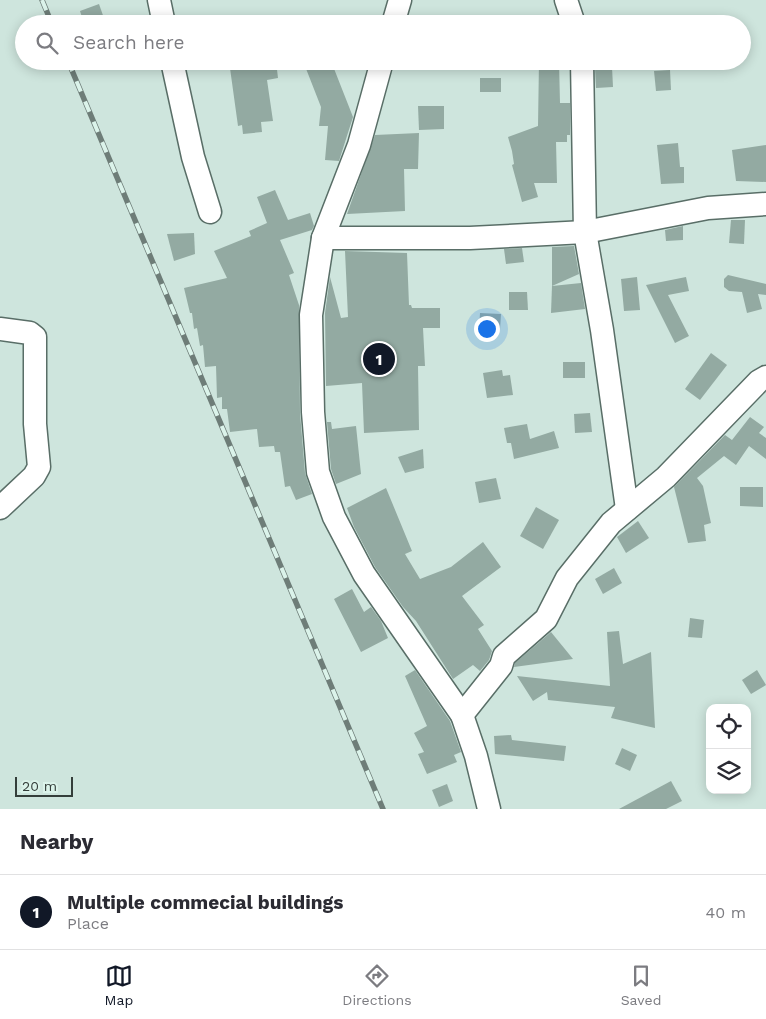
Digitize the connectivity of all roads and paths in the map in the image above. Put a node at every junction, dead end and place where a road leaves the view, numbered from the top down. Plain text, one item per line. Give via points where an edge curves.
1 (159, 0) edge
2 (400, 0) edge
3 (566, 0) edge
4 (162, 15) edge
5 (396, 15) edge
6 (571, 15) edge
7 (174, 70) edge
8 (380, 70) edge
9 (582, 70) edge
10 (766, 204) edge
11 (210, 212) dead end
12 (585, 232) junction
13 (323, 238) junction
14 (0, 329) edge
15 (766, 377) edge
16 (0, 508) edge
17 (627, 510) junction
18 (462, 714) junction
19 (488, 809) edge

1 - 4 street
2 - 5 street
3 - 6 street
7 - 11 street via 193,157
8 - 13 street via 359,145
9 - 12 street
10 - 12 street via 708,208
12 - 13 street via 470,238
12 - 17 street
13 - 18 street via 312,315 313,412 318,472 334,516 364,574
14 - 16 street via 30,333 35,337 35,424 39,467 34,476
15 - 17 street via 666,477
17 - 18 street via 591,546 567,578 546,619 504,656 500,666
18 - 19 street

